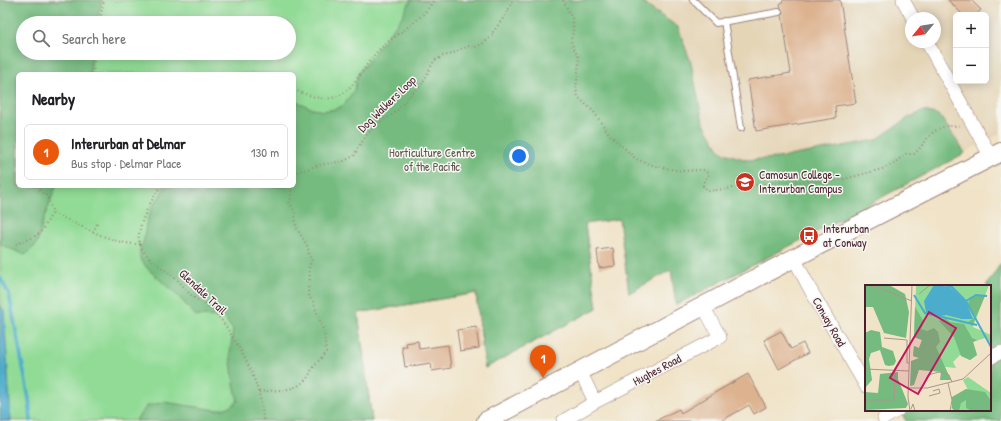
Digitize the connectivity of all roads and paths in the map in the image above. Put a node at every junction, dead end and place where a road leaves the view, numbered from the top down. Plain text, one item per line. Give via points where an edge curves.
1 (104, 0) edge
2 (434, 0) edge
3 (514, 0) edge
4 (563, 0) edge
5 (693, 0) edge
6 (903, 0) edge
7 (779, 12) dead end
8 (910, 12) edge
9 (101, 16) edge
10 (724, 21) junction
11 (929, 48) edge
12 (94, 60) edge
13 (93, 72) edge
14 (296, 91) edge
15 (970, 120) junction
16 (741, 128) dead end
17 (996, 155) edge
18 (296, 172) edge
19 (39, 188) edge
20 (160, 188) edge
21 (291, 188) edge
22 (53, 213) junction
23 (97, 224) dead end
24 (94, 232) junction
25 (16, 244) dead end
26 (140, 244) junction
27 (794, 258) junction
28 (703, 306) junction
29 (1001, 352) edge
30 (991, 357) edge
31 (580, 371) junction
32 (865, 384) edge
33 (259, 392) junction
34 (595, 402) junction
35 (896, 411) edge
36 (883, 416) edge
37 (263, 421) edge
38 (486, 421) edge
39 (563, 421) edge

1 - 9 path
2 - 14 path via 417,21 375,54 347,90 340,95 324,99
3 - 18 path, Dog Walkers Loop via 493,35 485,42 474,48 460,48 434,61 421,86 394,114 368,133 354,156
4 - 15 path via 573,20 571,40 579,62 576,90 578,96 594,112 609,134 636,159 681,171 703,170 709,174 703,186 709,191 778,182 837,181 893,164 906,154 914,154 929,134 944,127 959,126
5 - 10 lane via 716,22
6 - 8 street
7 - 10 lane
10 - 16 lane
11 - 15 street
12 - 13 path
15 - 17 street
17 - 27 main road
19 - 22 path via 47,196
20 - 26 path via 142,221
21 - 33 path via 289,202 295,212 296,227 312,259 309,266 309,297 313,301 324,332 326,352 298,386
22 - 24 path
22 - 25 path via 40,233
23 - 24 path
24 - 26 path via 132,245
26 - 33 path, Glendale Trail via 148,256 190,294 214,311 223,322 247,362
27 - 28 main road
27 - 32 street, Conway Road
28 - 31 main road
28 - 34 street, Hughes Road via 720,337
29 - 30 street
31 - 34 street
31 - 38 main road
33 - 37 path, Glendale Trail
34 - 39 street, Hughes Road
35 - 36 street

